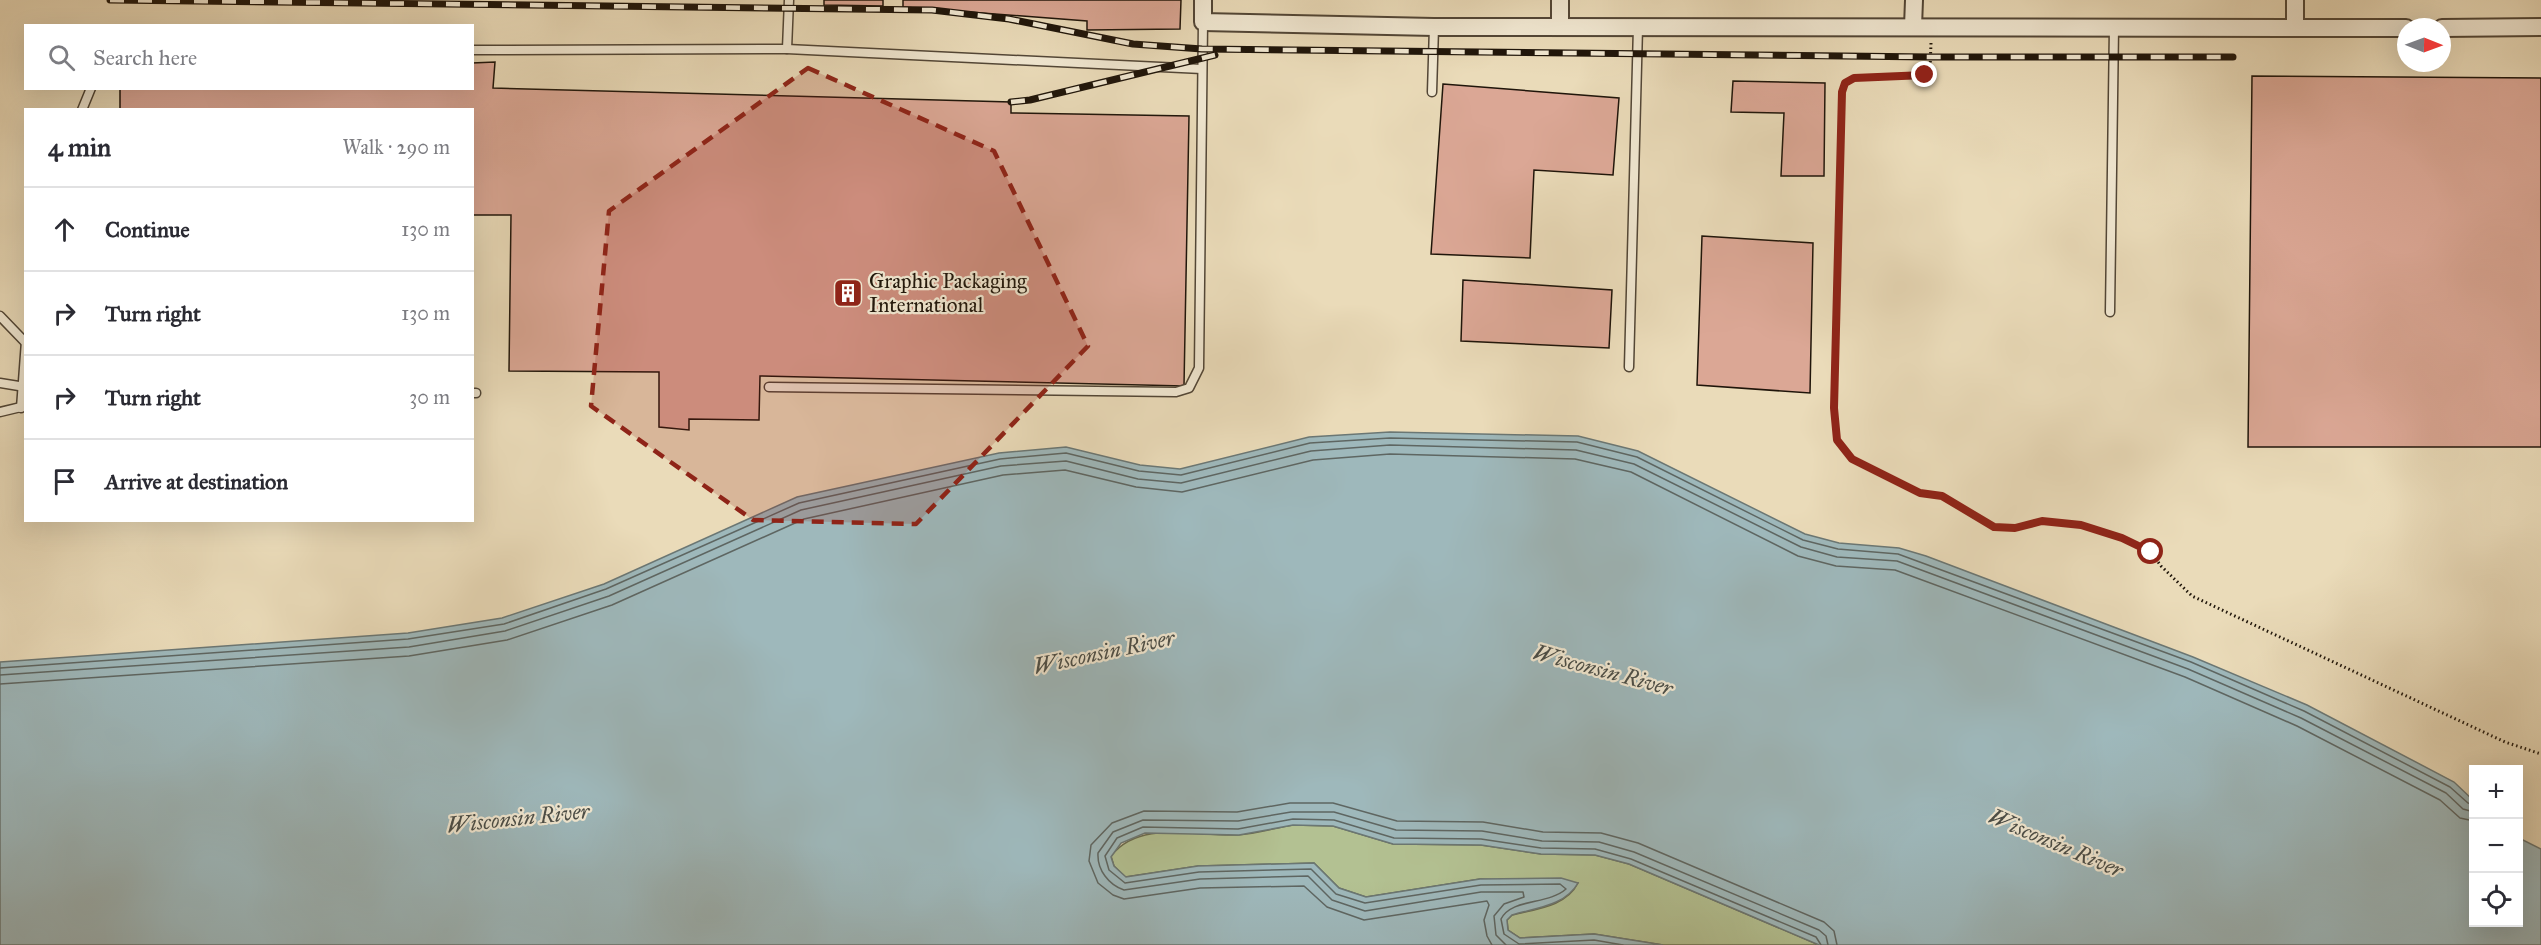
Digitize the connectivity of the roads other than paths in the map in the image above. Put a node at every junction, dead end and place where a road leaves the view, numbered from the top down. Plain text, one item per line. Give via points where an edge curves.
1 (789, 0) edge
2 (1203, 0) edge
3 (1560, 0) edge
4 (1914, 0) edge
5 (2295, 0) edge
6 (1203, 22) junction
7 (1434, 27) junction
8 (1560, 27) junction
9 (1638, 27) junction
10 (1913, 27) junction
11 (2114, 27) junction
12 (2541, 27) edge
13 (2295, 28) junction
14 (2397, 28) edge
15 (2451, 28) edge
16 (788, 49) junction
17 (474, 50) edge
18 (1202, 69) junction
19 (90, 90) edge
20 (1432, 92) dead end
21 (83, 108) edge
22 (2110, 312) dead end
23 (0, 316) edge
24 (24, 340) edge
25 (24, 364) edge
26 (1629, 367) dead end
27 (0, 383) edge
28 (23, 387) edge
29 (769, 387) dead end
30 (23, 407) edge
31 (0, 412) edge

1 - 16 lane
2 - 6 street
3 - 8 street
4 - 10 street
5 - 13 street
6 - 7 street
6 - 18 lane
7 - 8 street
7 - 20 lane
8 - 9 street
9 - 10 street
9 - 26 lane
10 - 11 street
11 - 13 street
11 - 22 lane
12 - 15 street
13 - 14 street
16 - 17 lane
16 - 18 lane
18 - 29 lane via 1198,368 1189,388 1165,392
19 - 21 lane
23 - 24 lane
25 - 28 lane
27 - 28 lane
28 - 30 lane
30 - 31 lane

